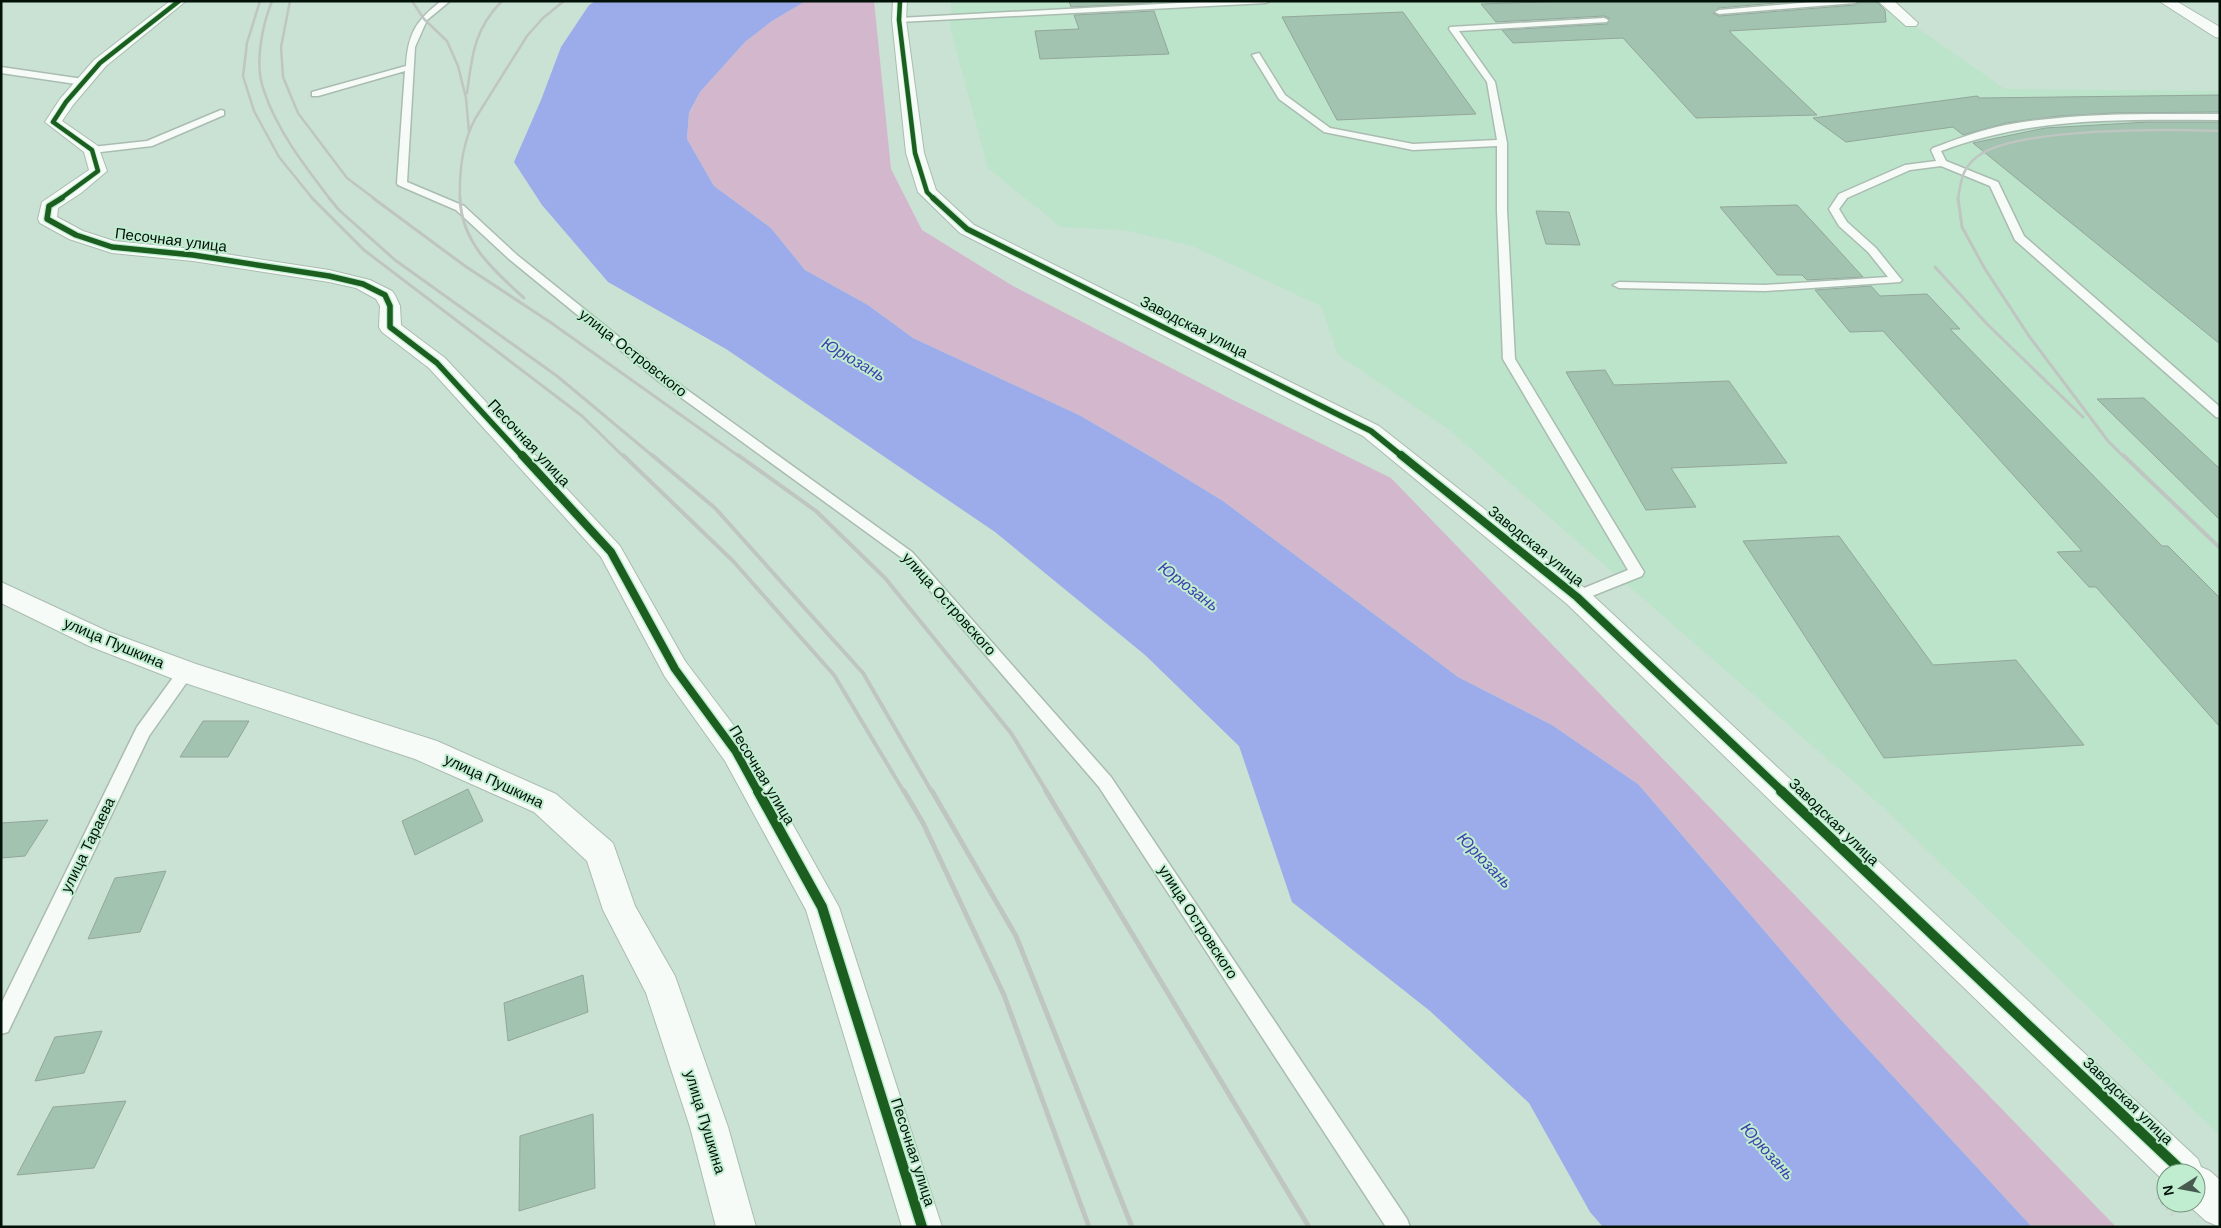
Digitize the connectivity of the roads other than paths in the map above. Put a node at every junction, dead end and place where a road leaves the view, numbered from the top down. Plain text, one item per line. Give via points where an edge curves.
1 (179, 1) edge
2 (446, 1) edge
3 (1266, 1) edge
4 (1855, 1) edge
5 (1885, 1) edge
6 (2166, 1) edge
7 (900, 10) edge
8 (1720, 12) dead end
9 (1604, 20) dead end
10 (1911, 23) dead end
11 (2220, 34) edge
12 (1256, 55) dead end
13 (410, 67) junction
14 (1, 70) edge
15 (83, 82) junction
16 (315, 94) dead end
17 (221, 113) dead end
18 (2220, 117) edge
19 (1502, 143) junction
20 (92, 150) junction
21 (1942, 163) junction
22 (1619, 285) dead end
23 (2220, 414) edge
24 (1, 591) edge
25 (1577, 597) junction
26 (186, 672) junction
27 (1, 1025) edge
28 (2173, 1163) edge
29 (2206, 1194) edge
30 (2220, 1207) edge
31 (736, 1227) edge
32 (922, 1227) edge
33 (1399, 1227) edge

1 - 15 street via 100,63
2 - 13 lane, улица Островского via 424,19 411,47
3 - 7 lane
4 - 8 lane
5 - 10 street
6 - 11 street
7 - 25 street, Заводская улица via 915,154 927,192 967,229 1371,430
9 - 19 lane via 1453,29 1491,82
12 - 19 lane via 1282,97 1327,130 1413,147
13 - 16 lane
13 - 33 lane, улица Островского via 402,184 460,208 513,257 661,377 907,555 1106,782
14 - 15 lane
15 - 20 street via 53,122
17 - 20 lane via 150,144
18 - 21 lane via 2042,122 1965,137 1936,150
19 - 25 lane via 1509,359 1637,572
20 - 32 street, Песочная улица via 98,171 49,206 47,219 76,235 112,247 193,255 329,276 363,284 384,295 390,306 390,327 437,363 611,552 675,669 736,752 822,908
21 - 22 lane via 1908,166 1843,196 1834,209 1843,224 1872,250 1896,280 1765,288
21 - 23 lane via 1994,184 2018,238
24 - 26 street, улица Пушкина via 99,639
25 - 28 street, Заводская улица
26 - 27 lane, улица Тараева via 143,732
26 - 31 street, улица Пушкина via 426,750 545,803 602,853 620,910 662,988 709,1127
29 - 30 street

